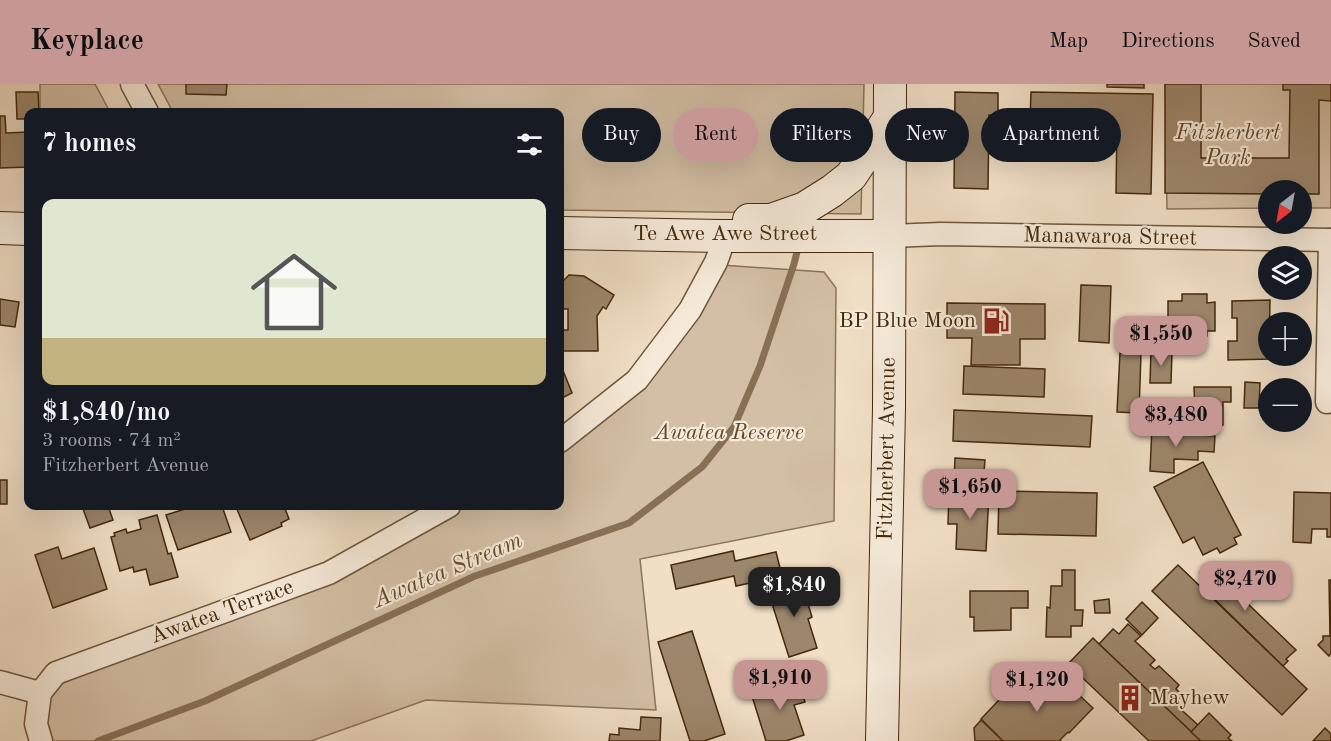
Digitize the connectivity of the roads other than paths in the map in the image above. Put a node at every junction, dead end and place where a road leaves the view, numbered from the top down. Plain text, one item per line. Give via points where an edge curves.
1 (132, 84) edge
2 (890, 84) edge
3 (145, 108) edge
4 (890, 108) edge
5 (885, 124) edge
6 (890, 162) edge
7 (0, 228) edge
8 (24, 229) edge
9 (564, 233) edge
10 (611, 233) junction
11 (722, 236) junction
12 (890, 236) junction
13 (1330, 240) edge
14 (1327, 402) dead end
15 (564, 438) edge
16 (442, 510) edge
17 (0, 682) edge
18 (40, 693) junction
19 (41, 741) edge
20 (882, 741) edge

1 - 3 street
2 - 4 main road, Fitzherbert Avenue
5 - 10 main road via 850,176 805,208 771,219 677,220
6 - 12 main road, Fitzherbert Avenue
7 - 8 main road
9 - 10 main road, Te Awe Awe Street
10 - 11 main road, Te Awe Awe Street
11 - 12 main road, Te Awe Awe Street
11 - 15 street via 716,262 690,310 637,380
12 - 13 street, Manawaroa Street
12 - 20 main road, Fitzherbert Avenue
13 - 14 street
16 - 18 street, Awatea Terrace via 329,573 56,673
17 - 18 street
18 - 19 street via 36,724

